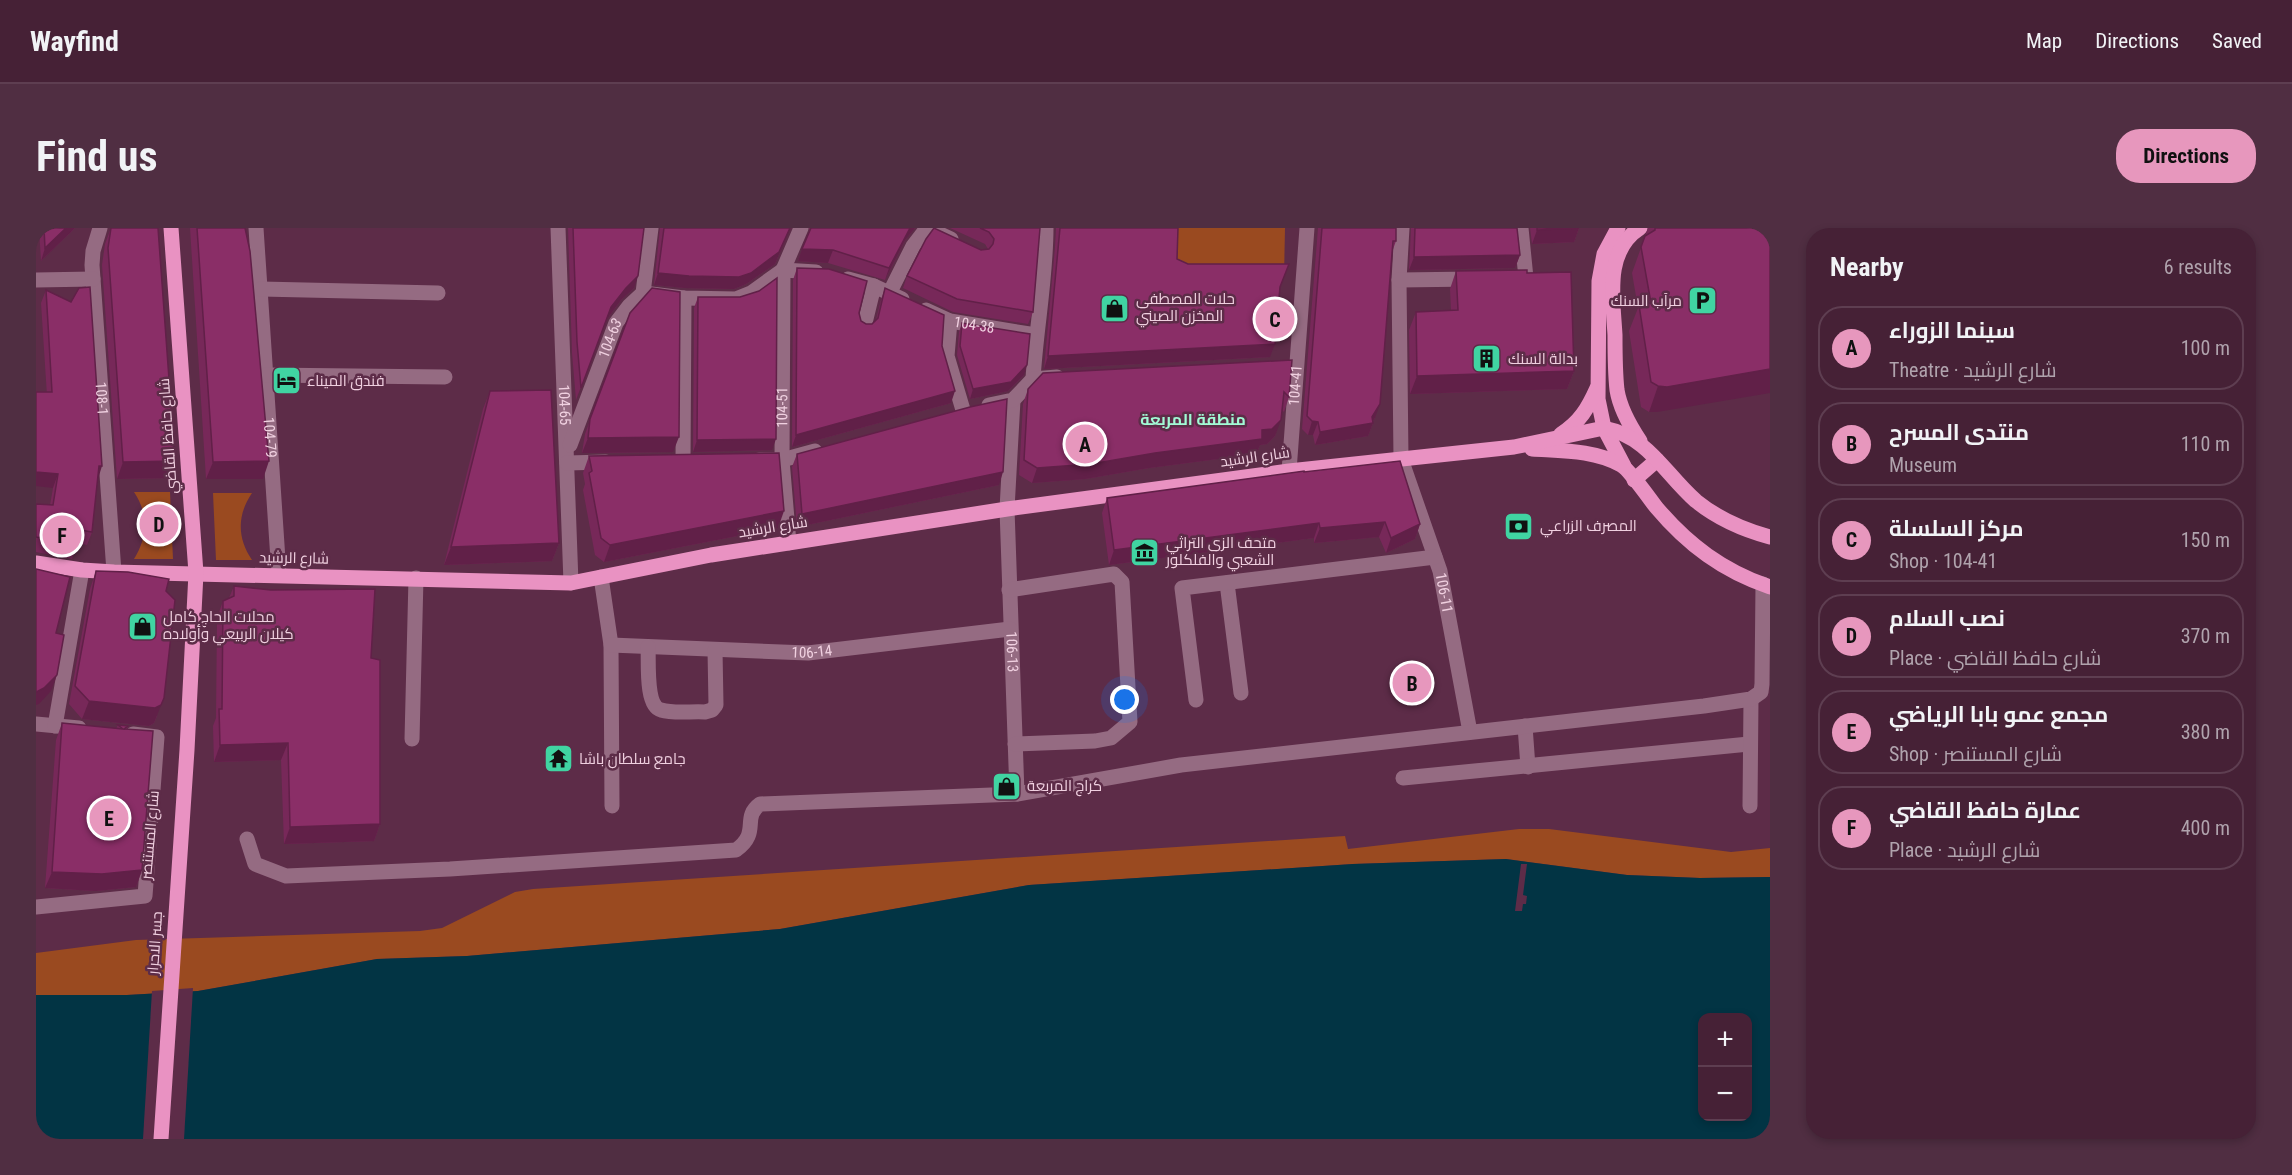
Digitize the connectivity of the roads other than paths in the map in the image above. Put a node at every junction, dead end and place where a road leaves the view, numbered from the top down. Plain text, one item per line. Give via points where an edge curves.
1 (100, 228) edge
2 (171, 228) edge
3 (256, 228) edge
4 (558, 228) edge
5 (651, 228) edge
6 (927, 228) edge
7 (1046, 228) edge
8 (1307, 228) edge
9 (1402, 228) edge
10 (1521, 228) edge
11 (1618, 228) edge
12 (1640, 228) edge
13 (798, 229) edge
14 (970, 248) edge
15 (783, 270) junction
16 (93, 279) junction
17 (36, 280) edge
18 (1399, 280) junction
19 (874, 286) junction
20 (261, 289) junction
21 (438, 293) dead end
22 (643, 293) junction
23 (889, 294) junction
24 (684, 298) junction
25 (950, 321) junction
26 (864, 327) edge
27 (1036, 335) junction
28 (266, 375) junction
29 (1068, 376) edge
30 (445, 377) dead end
31 (1033, 379) junction
32 (1598, 386) junction
33 (1013, 400) junction
34 (1604, 428) junction
35 (1554, 439) junction
36 (1641, 444) junction
37 (827, 447) edge
38 (1514, 447) junction
39 (567, 458) junction
40 (1401, 459) junction
41 (749, 460) edge
42 (782, 460) junction
43 (1657, 460) junction
44 (683, 461) edge
45 (625, 462) edge
46 (1624, 466) junction
47 (1289, 471) junction
48 (1634, 480) junction
49 (1007, 509) junction
50 (1770, 537) edge
51 (789, 543) junction
52 (1435, 557) junction
53 (36, 563) edge
54 (82, 570) junction
55 (114, 572) junction
56 (196, 573) junction
57 (279, 575) junction
58 (601, 577) junction
59 (416, 578) junction
60 (571, 583) junction
61 (1227, 583) junction
62 (1766, 586) edge
63 (1009, 590) junction
64 (1010, 629) junction
65 (611, 645) junction
66 (648, 647) junction
67 (715, 650) junction
68 (1241, 693) dead end
69 (1751, 699) junction
70 (1196, 700) dead end
71 (36, 724) edge
72 (55, 726) junction
73 (1525, 726) junction
74 (89, 729) edge
75 (1470, 732) junction
76 (123, 733) edge
77 (412, 739) dead end
78 (1015, 744) junction
79 (1749, 744) junction
80 (187, 750) joint
81 (1528, 767) junction
82 (1404, 778) dead end
83 (1017, 794) junction
84 (612, 806) dead end
85 (1750, 806) dead end
86 (247, 839) dead end
87 (36, 907) edge
88 (161, 1139) edge

1 - 16 street, 108-1 via 93,251
2 - 56 main road, شارع حافظ القاضي
3 - 20 street, 104-79
4 - 39 street, 104-65
5 - 22 street
6 - 14 street
6 - 23 street via 913,246
7 - 27 street
8 - 47 street, 104-41 via 1291,365
9 - 18 street, 106-11
10 - 18 street via 1526,278
11 - 32 main road via 1604,254 1599,280
12 - 36 main road via 1622,246 1612,282 1617,391
13 - 15 street
15 - 19 street, 104-38 via 826,272
15 - 24 street via 736,299
15 - 42 street, 104-51
16 - 17 street
16 - 55 street, 108-1
18 - 40 street, 106-11
19 - 23 street, 104-38
19 - 26 street
20 - 21 street
20 - 28 street, 104-79
22 - 24 street
22 - 39 street, 104-63 via 616,323
23 - 25 street, 104-38
24 - 44 street
25 - 27 street, 104-38
25 - 33 street via 947,356 957,412
27 - 31 street
28 - 30 street
28 - 57 street, 104-79
29 - 31 street
31 - 33 street
32 - 34 main road
32 - 35 main road via 1576,425
33 - 49 street, 106-13
34 - 35 main road, شارع الرشيد
34 - 36 main road
34 - 46 main road
35 - 38 main road, شارع الرشيد
36 - 43 main road
37 - 42 street
38 - 40 main road, شارع الرشيد
38 - 46 main road, شارع الرشيد via 1597,455
39 - 45 street
39 - 60 street, 104-65
40 - 47 main road, شارع الرشيد
40 - 52 street, 106-11
41 - 42 street
42 - 51 street, 104-51
43 - 48 main road
43 - 50 main road via 1696,501 1750,532
46 - 48 main road
47 - 49 main road, شارع الرشيد
48 - 62 main road via 1706,556
49 - 51 main road, شارع الرشيد
49 - 63 street, 106-13
51 - 58 main road, شارع الرشيد
52 - 61 street
52 - 75 street, 106-11
53 - 54 main road, شارع الرشيد
54 - 55 main road, شارع الرشيد
54 - 72 street
55 - 56 main road, شارع الرشيد
56 - 57 main road, شارع الرشيد
56 - 80 main road, شارع حافظ القاضي
57 - 59 main road, شارع الرشيد
58 - 60 main road, شارع الرشيد
58 - 65 street
59 - 60 main road, شارع الرشيد
59 - 77 street
61 - 68 street
61 - 70 street via 1182,588
62 - 69 street via 1761,692
63 - 64 street, 106-13
63 - 78 street via 1114,574 1122,582 1130,722 1111,738
64 - 67 street, 106-14 via 808,653
64 - 78 street, 106-13
65 - 66 street, 106-14
65 - 84 street
66 - 67 street, 106-14
66 - 67 street via 650,697 660,710 712,710 716,705
69 - 73 street
69 - 79 street
71 - 72 street
72 - 74 street
73 - 75 street
73 - 81 street
75 - 83 street via 1181,765
76 - 87 street, شارع المستنصر via 157,737 145,896
78 - 83 street, 106-13
79 - 81 street
79 - 85 street
80 - 88 main road, جسر الاحرار
81 - 82 street
83 - 86 street via 760,804 751,814 750,835 736,850 462,868 286,876 255,864

